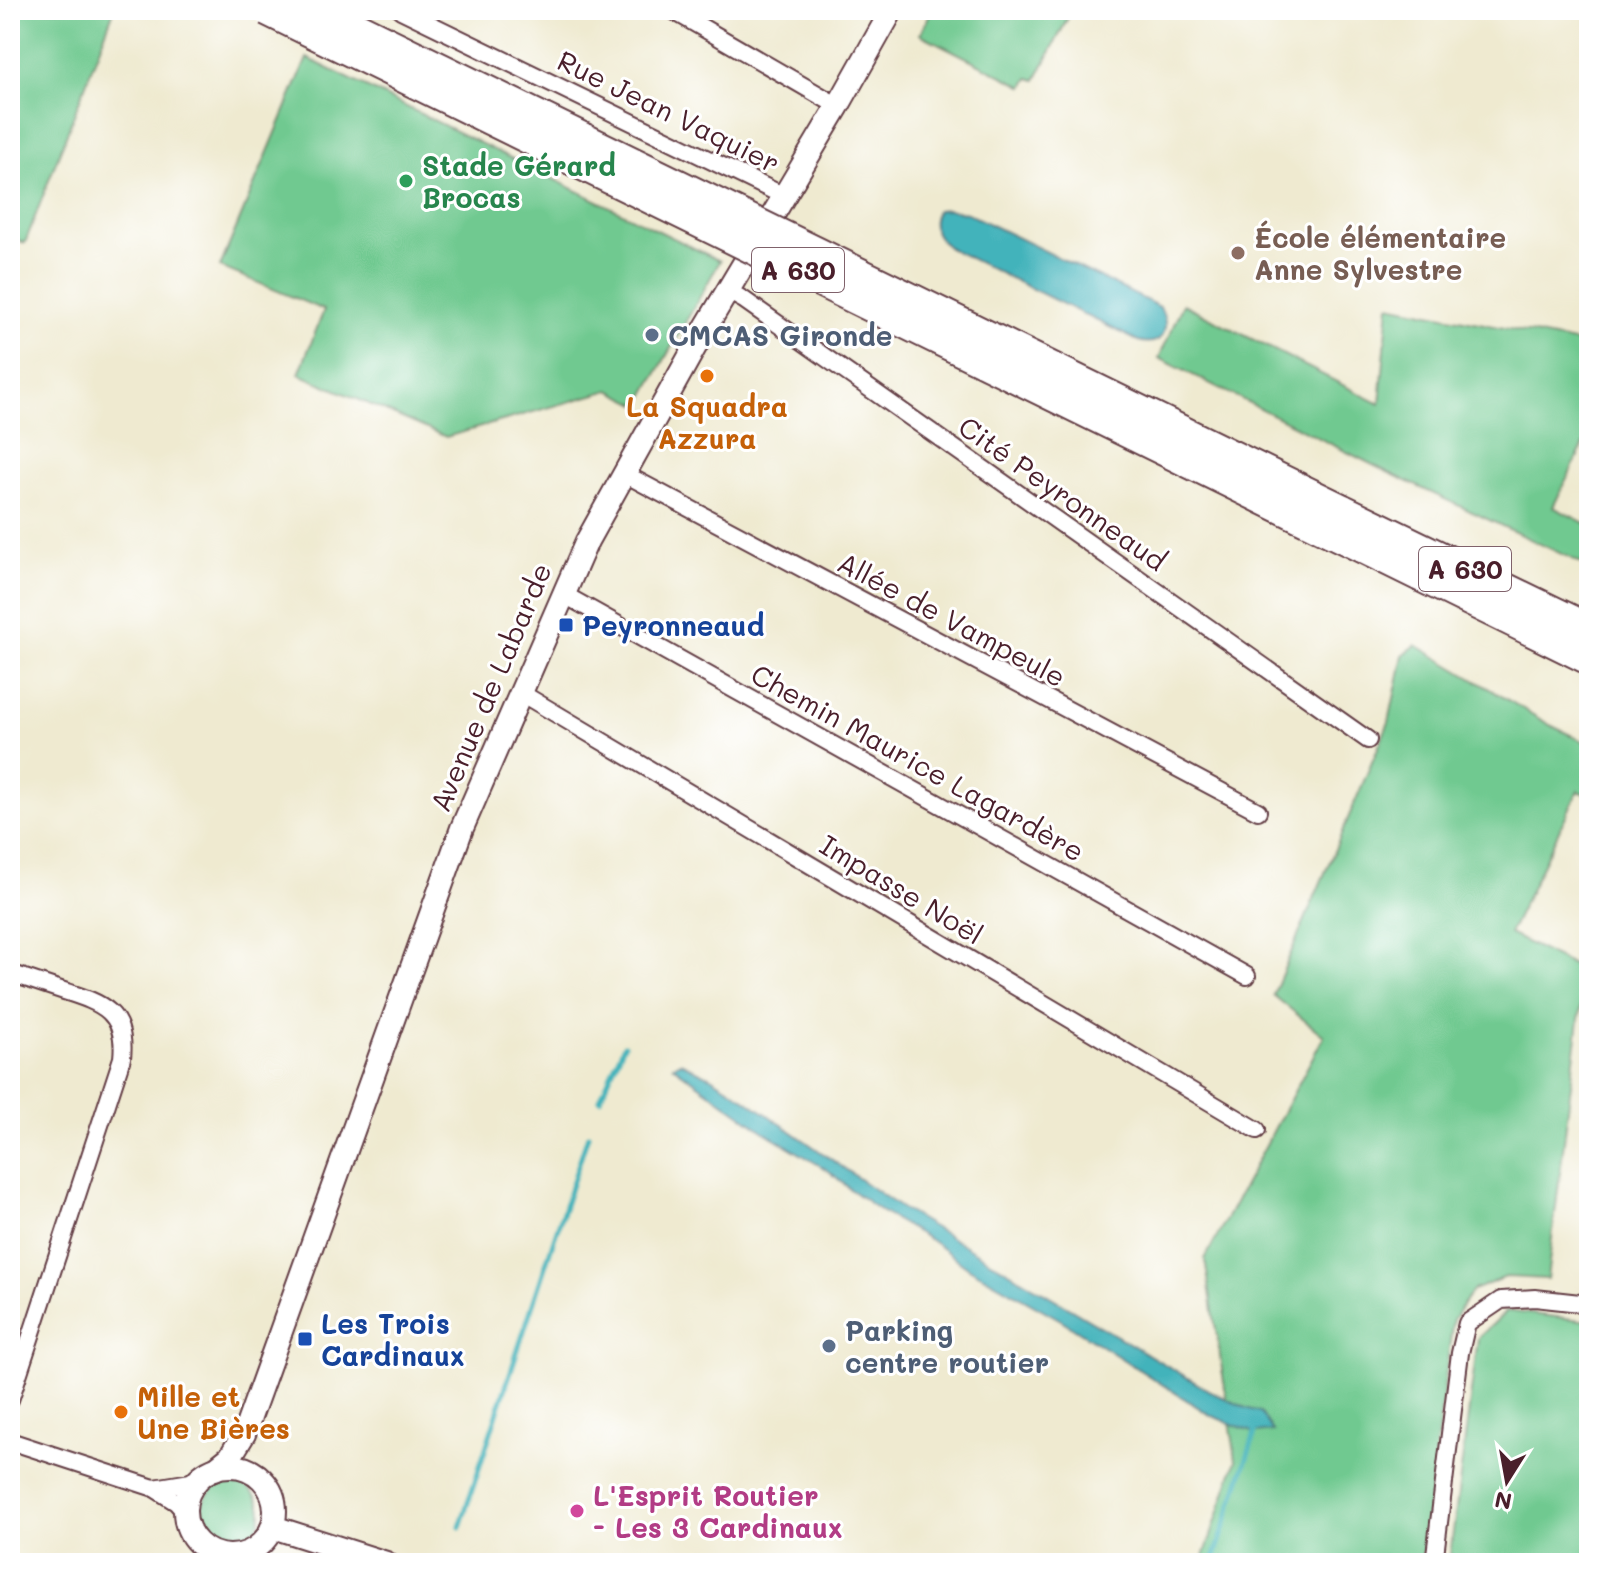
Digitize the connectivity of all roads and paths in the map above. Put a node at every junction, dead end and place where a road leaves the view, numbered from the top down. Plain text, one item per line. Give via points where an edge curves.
1 (267, 10) edge
2 (321, 10) edge
3 (401, 10) edge
4 (672, 10) edge
5 (892, 10) edge
6 (838, 106) junction
7 (784, 196) junction
8 (728, 291) junction
9 (623, 473) junction
10 (1335, 520) junction
11 (563, 594) junction
12 (1589, 629) edge
13 (1589, 659) edge
14 (521, 693) junction
15 (1368, 740) dead end
16 (1258, 811) dead end
17 (10, 973) edge
18 (1247, 976) dead end
19 (1257, 1130) dead end
20 (1589, 1304) edge
21 (10, 1400) edge
22 (244, 1434) junction
23 (10, 1441) edge
24 (206, 1475) junction
25 (258, 1476) junction
26 (154, 1488) junction
27 (188, 1523) junction
28 (273, 1527) junction
29 (220, 1560) edge
30 (197, 1563) edge
31 (386, 1563) edge
32 (1434, 1563) edge

1 - 10 highway, A 630, bridge
2 - 10 highway, A 630, bridge
3 - 7 street, Rue Jean Vaquier
4 - 6 street
5 - 6 main road, Avenue de Labarde
6 - 7 main road, Avenue de Labarde
7 - 8 main road, Avenue de Labarde
8 - 9 main road, Avenue de Labarde
8 - 15 street, Cité Peyronneaud
9 - 11 main road, Avenue de Labarde
9 - 16 street, Allée de Vampeule
10 - 12 highway, A 630
10 - 13 highway, A 630
11 - 14 main road, Avenue de Labarde
11 - 18 street, Chemin Maurice Lagardère
14 - 19 street, Impasse Noël
14 - 22 main road, Avenue de Labarde via 458,837
17 - 21 street via 104,1006 119,1024 124,1043
20 - 32 street via 1501,1300 1467,1323
22 - 24 main road, Avenue de Labarde via 230,1457
22 - 25 main road via 247,1458
23 - 26 street
24 - 25 main road via 238,1467
24 - 26 street
24 - 27 main road via 186,1501
25 - 28 main road via 275,1505
26 - 27 street via 176,1502
27 - 29 main road
27 - 30 main road
28 - 29 main road via 256,1549
28 - 31 main road

